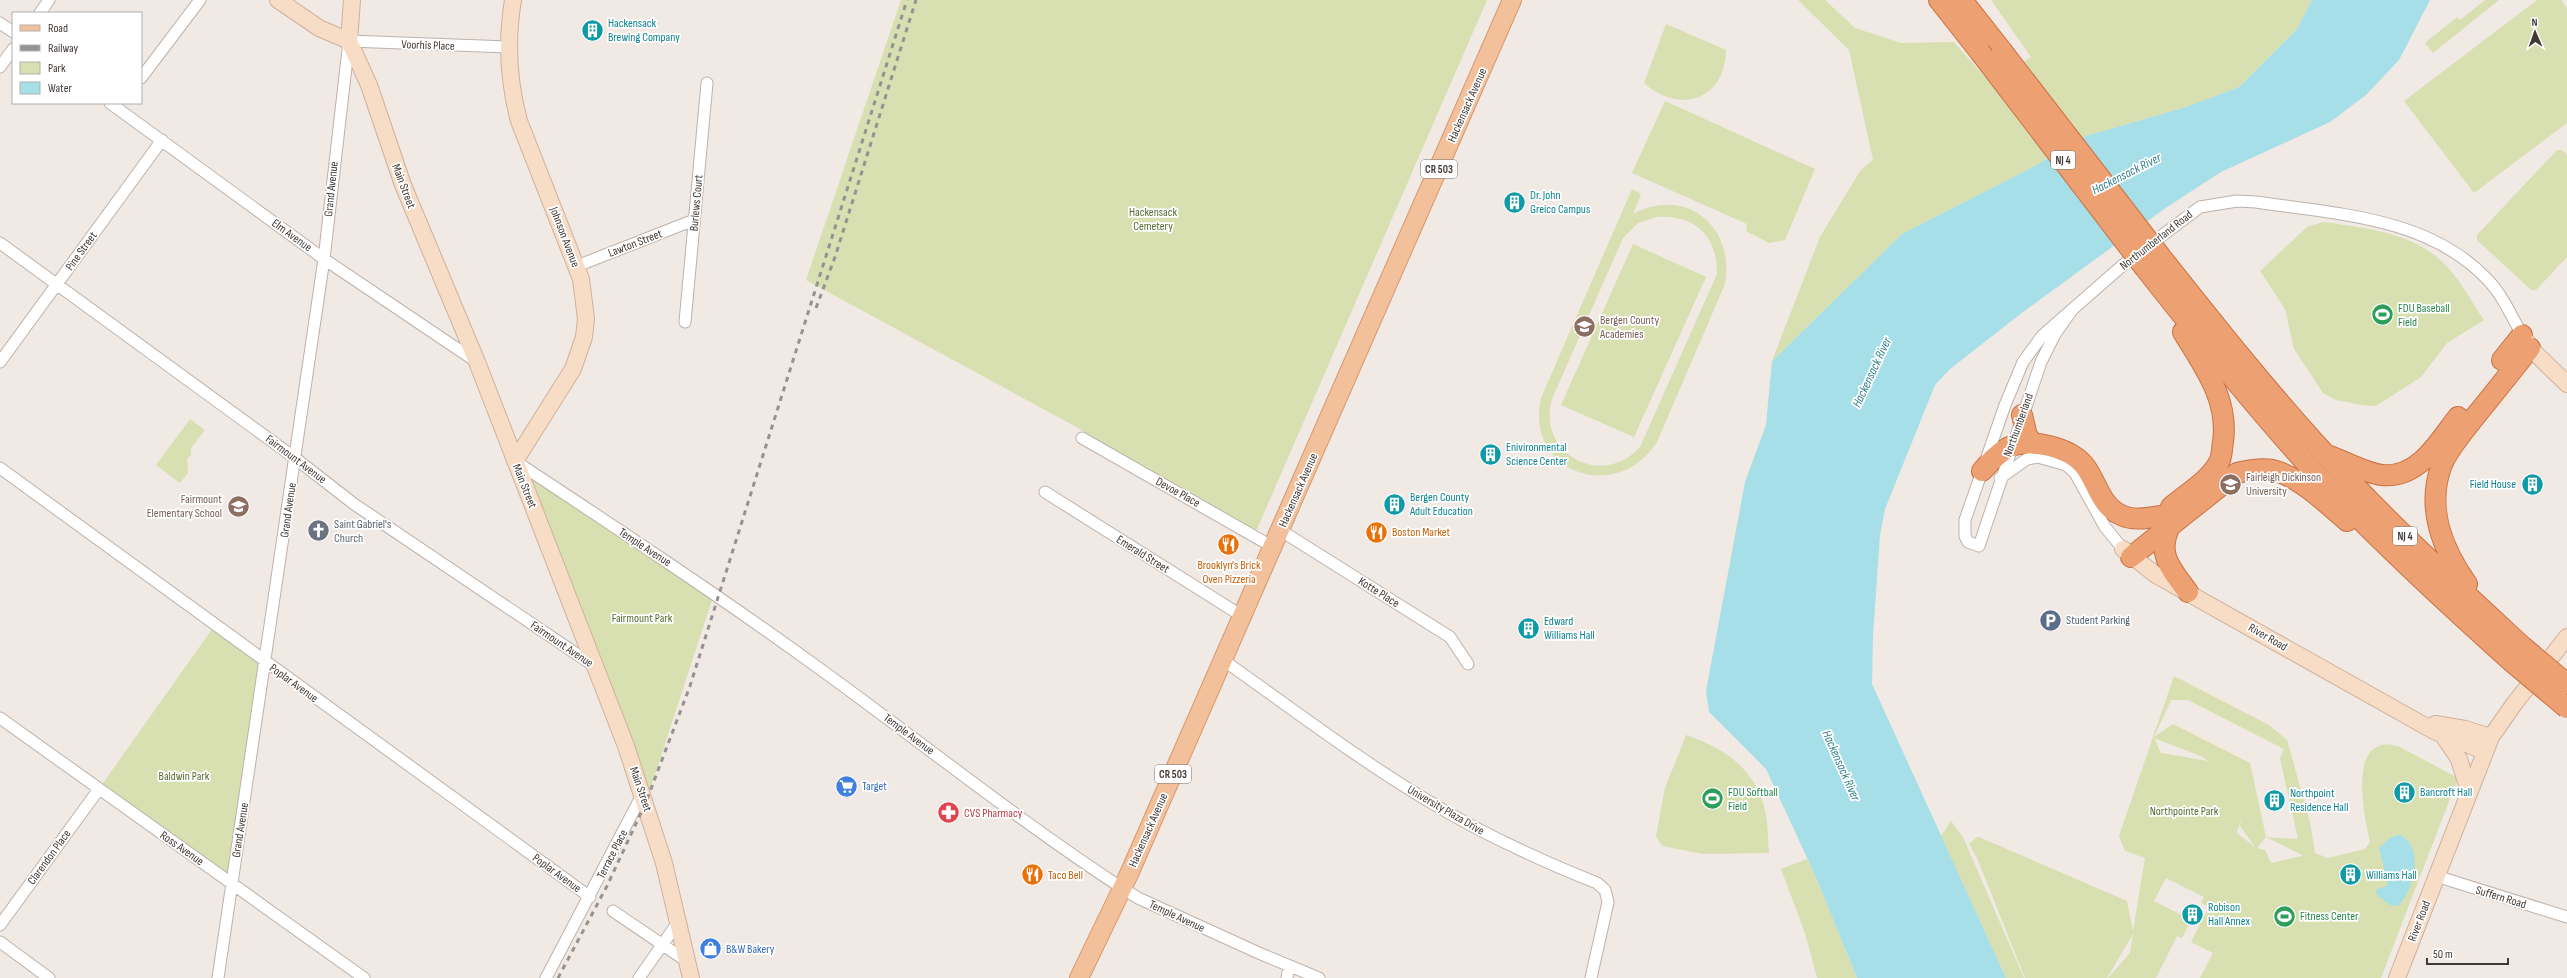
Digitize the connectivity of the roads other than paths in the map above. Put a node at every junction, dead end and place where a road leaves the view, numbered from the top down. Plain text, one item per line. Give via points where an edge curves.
1 (49, 0) edge
2 (200, 0) edge
3 (278, 0) edge
4 (352, 0) edge
5 (513, 0) edge
6 (1512, 0) edge
7 (1939, 0) edge
8 (1962, 0) edge
9 (41, 12) edge
10 (0, 23) edge
11 (12, 31) edge
12 (349, 41) junction
13 (508, 48) junction
14 (12, 50) edge
15 (0, 67) edge
16 (142, 77) edge
17 (707, 83) dead end
18 (116, 105) edge
19 (162, 140) junction
20 (694, 220) junction
21 (0, 243) edge
22 (324, 259) junction
23 (577, 266) junction
24 (2146, 268) junction
25 (57, 284) junction
26 (2072, 310) junction
27 (685, 322) dead end
28 (2526, 341) junction
29 (0, 362) edge
30 (477, 362) junction
31 (2567, 384) edge
32 (2022, 415) junction
33 (1082, 438) dead end
34 (2034, 444) junction
35 (2010, 447) junction
36 (2325, 455) junction
37 (295, 458) junction
38 (515, 461) junction
39 (0, 468) edge
40 (1991, 475) junction
41 (1044, 492) dead end
42 (2165, 521) junction
43 (1280, 530) junction
44 (1273, 547) junction
45 (2127, 553) junction
46 (2421, 580) junction
47 (2188, 592) junction
48 (2487, 614) junction
49 (1242, 616) junction
50 (2567, 637) edge
51 (2517, 654) junction
52 (1223, 660) junction
53 (265, 662) junction
54 (1468, 664) dead end
55 (597, 668) junction
56 (2567, 684) edge
57 (2567, 708) edge
58 (0, 718) edge
59 (2416, 721) junction
60 (2442, 734) junction
61 (2488, 744) junction
62 (99, 789) junction
63 (2469, 792) junction
64 (643, 794) junction
65 (2436, 876) junction
66 (232, 882) junction
67 (1122, 888) junction
68 (590, 897) junction
69 (614, 911) dead end
70 (2567, 917) edge
71 (679, 921) junction
72 (0, 924) edge
73 (0, 942) edge
74 (662, 945) junction
75 (688, 962) junction
76 (1289, 966) junction
77 (49, 978) edge
78 (218, 978) edge
79 (364, 978) edge
80 (546, 978) edge
81 (639, 978) edge
82 (692, 978) edge
83 (1079, 978) edge
84 (1287, 978) edge
85 (1319, 978) edge
86 (1591, 978) edge
87 (2397, 978) edge

1 - 9 street
2 - 16 street
3 - 12 main road via 319,28
4 - 12 main road, Main Street
5 - 13 main road, Johnson Avenue
6 - 43 main road, Hackensack Avenue / CR 503
7 - 24 highway, NJ 4, bridge
8 - 36 highway, NJ 4, bridge via 2161,257 2237,352
10 - 11 street
12 - 13 street, Voorhis Place
12 - 22 street, Grand Avenue
12 - 30 main road, Main Street via 369,85 403,185
13 - 23 main road, Johnson Avenue via 509,74 520,121
14 - 15 street
17 - 20 street, Burlews Court
18 - 19 street, Elm Avenue
19 - 22 street, Elm Avenue
19 - 25 street, Pine Street
20 - 23 street, Lawton Street
20 - 27 street, Burlews Court
21 - 25 street, Fairmount Avenue
22 - 30 street, Elm Avenue
22 - 37 street, Grand Avenue
23 - 38 main road, Johnson Avenue via 585,300 586,319 579,354 573,369
24 - 42 highway via 2213,384 2224,417 2220,460
24 - 46 highway, NJ 4 via 2264,415 2343,502
25 - 29 street, Pine Street
25 - 37 street, Fairmount Avenue
26 - 28 street, Northumberland Road via 2123,265 2200,207 2237,201 2376,220 2425,236 2471,264 2489,281
26 - 32 street, Northumberland via 2040,362
26 - 40 street, Northumberland Road via 2042,336 2023,362 2005,405
28 - 31 main road, Northumberland Road
28 - 36 highway via 2424,461 2412,468 2398,474 2382,475
28 - 48 highway via 2441,467 2436,491 2436,516 2449,559
30 - 38 main road, Main Street
32 - 34 highway via 2023,426
32 - 35 street, Northumberland
33 - 44 street, Devoe Place
34 - 35 highway
34 - 42 highway via 2048,446 2071,455 2082,463 2102,498 2121,516
35 - 40 highway via 1995,456
36 - 48 highway, NJ 4
37 - 53 street, Grand Avenue
37 - 55 street, Fairmount Avenue via 354,504
38 - 55 main road, Main Street
38 - 67 street, Temple Avenue via 703,586 879,712 1003,805
39 - 53 street, Poplar Avenue
40 - 40 street, Northumberland Road via 1979,546 1968,542 1965,536 1965,520
40 - 45 street via 2026,459 2038,457 2066,465 2075,473 2105,526
41 - 49 street, Emerald Street
42 - 45 highway
42 - 46 highway via 2237,473 2256,469 2279,472 2302,485
42 - 47 highway via 2163,548 2170,567
43 - 44 main road, Hackensack Avenue / CR 503
43 - 54 street, Kotte Place via 1450,637
44 - 49 main road, Hackensack Avenue / CR 503
45 - 47 main road, River Road via 2156,575
46 - 51 highway, NJ 4
47 - 59 main road, River Road
48 - 51 highway, NJ 4
49 - 52 main road, Hackensack Avenue / CR 503
50 - 61 main road, River Road via 2514,704
51 - 56 highway, NJ 4, bridge
51 - 57 highway, NJ 4, bridge
52 - 67 main road, Hackensack Avenue / CR 503
52 - 86 street, University Plaza Drive via 1424,799 1513,847 1597,883 1605,890 1608,902
53 - 66 street, Grand Avenue
53 - 68 street, Poplar Avenue
55 - 64 main road, Main Street
58 - 62 street, Ross Avenue
59 - 60 main road, River Road
59 - 61 main road, River Road via 2464,729
60 - 61 main road, River Road
60 - 63 main road via 2459,759
61 - 63 main road, River Road
62 - 66 street, Ross Avenue
62 - 72 street, Clarendon Place
63 - 65 main road, River Road
64 - 68 street, Terrace Place
64 - 71 main road, Main Street
65 - 70 street, Suffern Road
65 - 87 main road, River Road
66 - 78 street, Grand Avenue
66 - 79 street, Ross Avenue
67 - 76 street, Temple Avenue via 1138,898
67 - 83 main road, Hackensack Avenue / CR 503
68 - 80 street, Terrace Place
69 - 74 street
71 - 74 street
71 - 75 main road, Main Street
73 - 77 street
74 - 75 street
74 - 81 street
75 - 82 main road, Main Street
76 - 84 street
76 - 85 street, Temple Avenue

